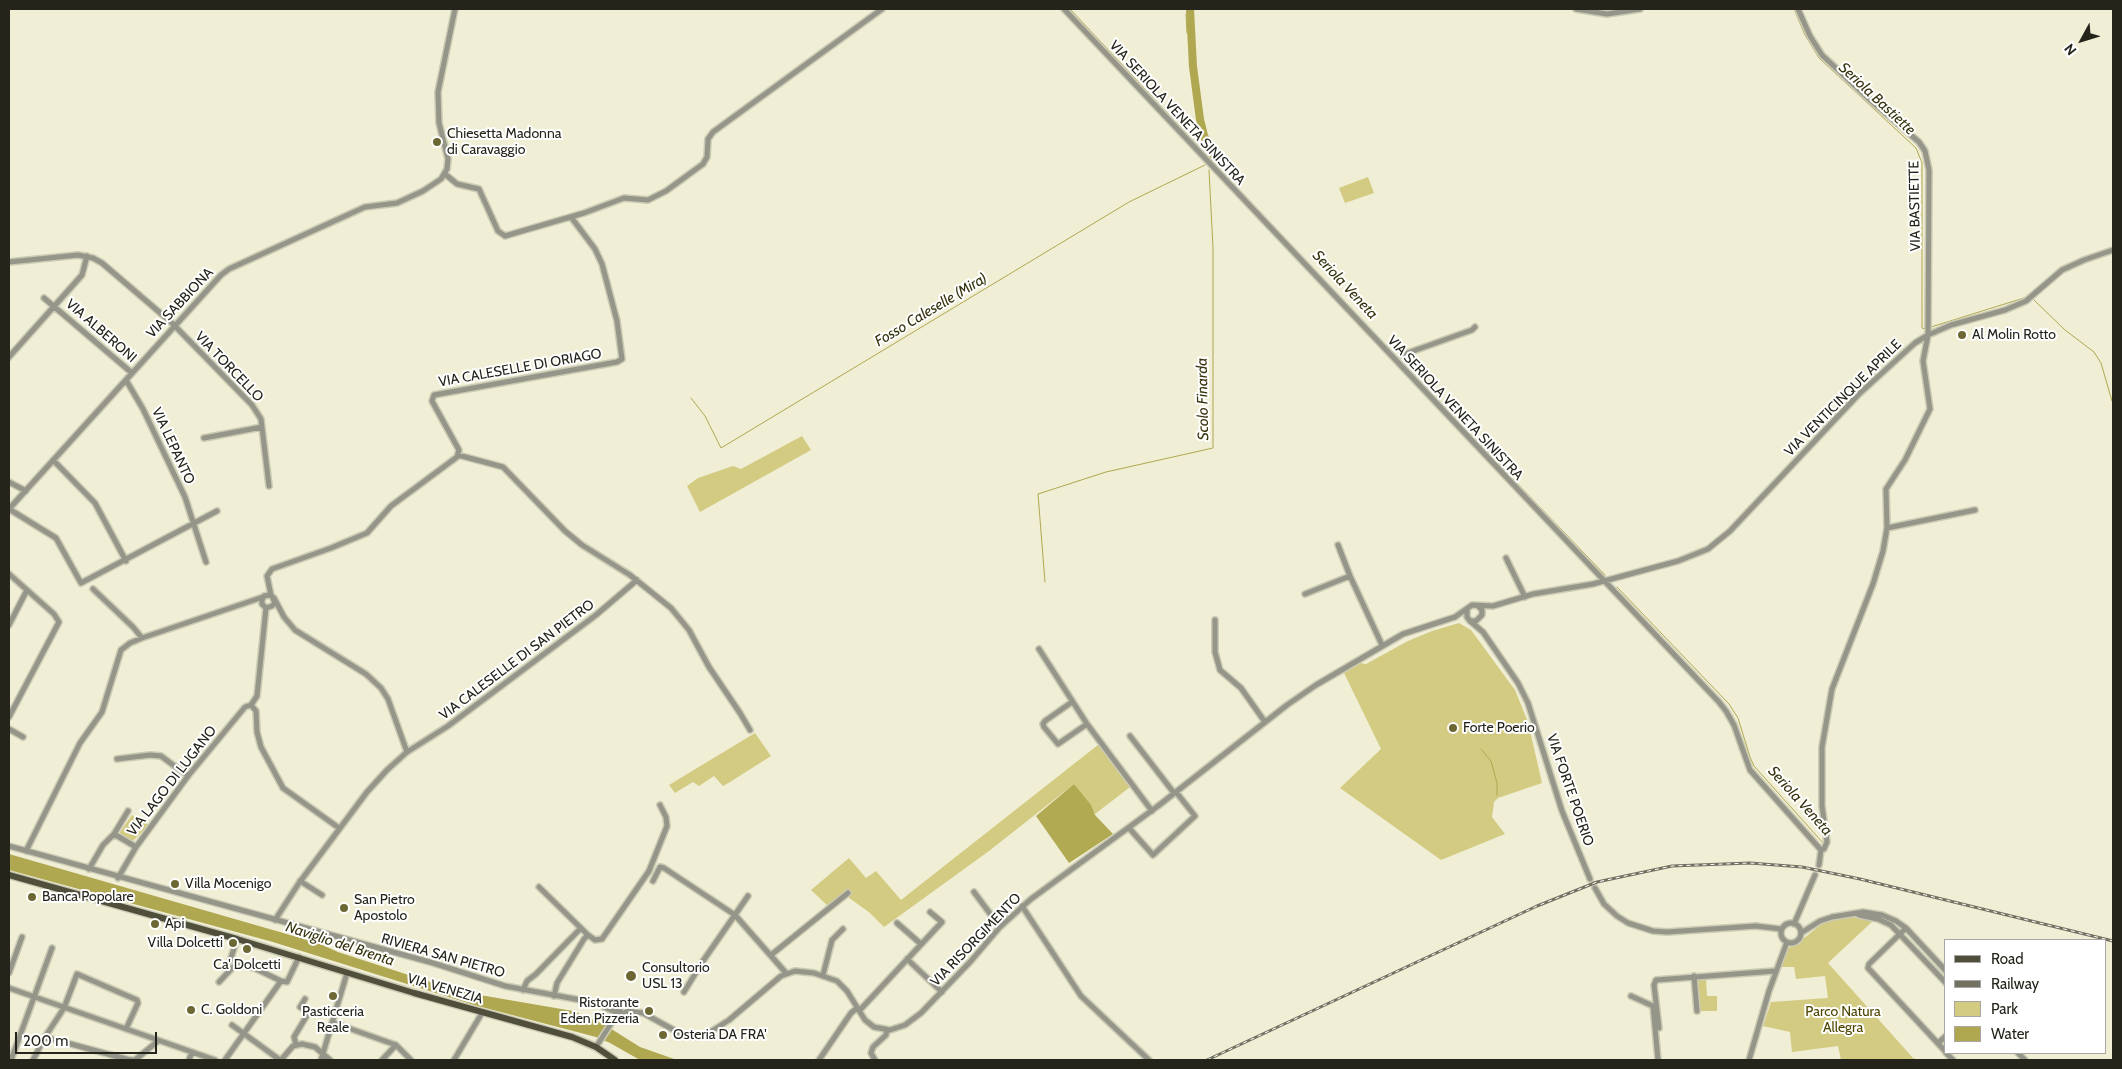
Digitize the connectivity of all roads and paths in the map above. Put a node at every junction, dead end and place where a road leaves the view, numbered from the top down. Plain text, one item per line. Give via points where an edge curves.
1 (454, 9) edge
2 (882, 9) edge
3 (1064, 9) edge
4 (1576, 9) edge
5 (1640, 9) edge
6 (1798, 9) edge
7 (445, 174) junction
8 (571, 217) junction
9 (2113, 250) edge
10 (87, 256) junction
11 (9, 262) edge
12 (44, 298) dead end
13 (54, 306) junction
14 (174, 326) junction
15 (1475, 327) dead end
16 (1928, 335) junction
17 (1402, 355) dead end
18 (9, 357) edge
19 (132, 373) junction
20 (126, 380) junction
21 (262, 427) junction
22 (204, 438) dead end
23 (458, 455) junction
24 (53, 460) junction
25 (9, 482) edge
26 (269, 486) dead end
27 (26, 491) junction
28 (9, 509) edge
29 (1975, 510) dead end
30 (216, 511) dead end
31 (192, 525) junction
32 (1887, 528) junction
33 (1338, 545) dead end
34 (1506, 558) dead end
35 (126, 561) junction
36 (206, 562) dead end
37 (9, 574) edge
38 (1350, 576) junction
39 (637, 580) junction
40 (1604, 582) junction
41 (93, 589) dead end
42 (27, 590) junction
43 (1306, 594) dead end
44 (272, 596) junction
45 (263, 597) junction
46 (1525, 597) junction
47 (1478, 606) junction
48 (1493, 606) junction
49 (266, 608) junction
50 (1467, 609) junction
51 (1481, 616) junction
52 (1455, 617) junction
53 (1215, 620) dead end
54 (1469, 620) junction
55 (9, 625) edge
56 (1483, 632) junction
57 (142, 638) junction
58 (1382, 646) junction
59 (1039, 649) dead end
60 (1072, 702) junction
61 (251, 705) junction
62 (9, 717) edge
63 (1265, 722) junction
64 (1087, 724) junction
65 (9, 729) edge
66 (750, 730) dead end
67 (1130, 736) dead end
68 (23, 737) dead end
69 (407, 752) junction
70 (117, 759) dead end
71 (188, 776) junction
72 (1175, 792) junction
73 (660, 805) dead end
74 (128, 811) dead end
75 (1152, 811) junction
76 (340, 828) junction
77 (1129, 828) junction
78 (114, 834) junction
79 (9, 846) edge
80 (136, 847) junction
81 (1822, 850) junction
82 (26, 851) junction
83 (1819, 866) dead end
84 (89, 869) junction
85 (9, 875) edge
86 (1815, 875) dead end
87 (118, 878) junction
88 (1590, 879) tunnel mouth
89 (300, 881) junction
90 (653, 881) dead end
91 (539, 887) dead end
92 (1594, 888) tunnel mouth
93 (974, 892) dead end
94 (848, 893) dead end
95 (322, 895) dead end
96 (748, 896) dead end
97 (1022, 906) junction
98 (930, 912) dead end
99 (1849, 914) junction
100 (735, 915) junction
101 (275, 920) junction
102 (897, 923) dead end
103 (1794, 924) junction
104 (1000, 927) junction
105 (580, 928) junction
106 (1906, 928) junction
107 (843, 929) dead end
108 (1781, 930) junction
109 (1801, 933) junction
110 (1900, 934) junction
111 (588, 935) junction
112 (22, 937) dead end
113 (237, 939) junction
114 (1787, 942) junction
115 (921, 944) junction
116 (52, 948) dead end
117 (771, 955) junction
118 (299, 957) junction
119 (906, 959) junction
120 (230, 961) dead end
121 (1944, 969) edge
122 (1775, 971) junction
123 (347, 973) junction
124 (786, 973) junction
125 (9, 974) edge
126 (823, 975) junction
127 (1694, 976) junction
128 (281, 981) junction
129 (1944, 981) edge
130 (219, 982) dead end
131 (9, 988) edge
132 (523, 990) junction
133 (684, 992) dead end
134 (942, 992) junction
135 (554, 996) junction
136 (1631, 996) dead end
137 (34, 997) junction
138 (305, 999) dead end
139 (596, 1003) junction
140 (64, 1008) junction
141 (858, 1009) junction
142 (1697, 1011) dead end
143 (482, 1013) junction
144 (621, 1014) junction
145 (334, 1023) junction
146 (610, 1023) junction
147 (232, 1025) dead end
148 (1659, 1028) dead end
149 (126, 1029) junction
150 (887, 1030) junction
151 (245, 1035) junction
152 (45, 1037) junction
153 (1944, 1038) edge
154 (158, 1041) junction
155 (1938, 1043) junction
156 (296, 1044) junction
157 (396, 1045) junction
158 (597, 1045) junction
159 (1944, 1050) edge
160 (192, 1052) junction
161 (322, 1057) edge
162 (11, 1060) edge
163 (33, 1060) edge
164 (130, 1060) edge
165 (189, 1060) edge
166 (215, 1060) edge
167 (225, 1060) edge
168 (280, 1060) edge
169 (330, 1060) edge
170 (382, 1060) edge
171 (411, 1060) edge
172 (454, 1060) edge
173 (615, 1060) edge
174 (819, 1060) edge
175 (875, 1060) edge
176 (1149, 1060) edge
177 (1658, 1060) edge
178 (1749, 1060) edge

1 - 7 street via 438,92 439,123 448,159
2 - 8 street via 713,132 708,139 705,161 666,191 644,201 624,198
3 - 40 street, VIA SERIOLA VENETA SINISTRA
4 - 5 street via 1607,14
6 - 16 street, VIA BASTIETTE via 1822,55 1916,138 1925,151 1929,170
7 - 8 street via 457,184 479,189 498,231 505,236
7 - 14 street, VIA SABBIONA via 413,196 390,205 365,207 229,269 211,284
8 - 23 street, VIA CALESELLE DI ORIAGO via 602,264 617,321 622,359 434,395 432,401 457,446
9 - 16 street, VIA VENTICINQUE APRILE via 2062,270 2026,301
10 - 11 street
10 - 13 street, VIA ALBERONI via 82,275
10 - 14 street, VIA TORCELLO via 102,263
12 - 13 street, VIA ALBERONI
13 - 18 street, VIA ALBERONI
13 - 19 street, VIA ALBERONI
14 - 19 street, VIA SABBIONA
14 - 21 street, VIA TORCELLO via 252,405
15 - 17 street
16 - 32 street, VIA BASTIETTE via 1923,371 1930,409 1905,460 1886,489
16 - 40 street, VIA VENTICINQUE APRILE via 1905,350 1859,394 1714,546 1678,561
19 - 20 street, VIA SABBIONA
20 - 24 street, VIA SABBIONA
20 - 31 street, VIA LEPANTO via 185,497
21 - 22 street
21 - 26 street, VIA TORCELLO
23 - 39 street via 503,467 565,532
23 - 44 street via 386,510 367,532 272,569 267,576
24 - 27 street, VIA SABBIONA
24 - 35 street via 95,503
25 - 27 street
27 - 28 street, VIA SABBIONA
28 - 35 street via 56,538 81,583
29 - 32 street
30 - 31 street
31 - 35 street
31 - 36 street, VIA LEPANTO
32 - 81 street, VIA BASTIETTE via 1879,565 1836,677 1829,704 1822,747 1822,813 1827,842
33 - 38 street
34 - 46 street
37 - 42 street
38 - 43 street
38 - 58 street
39 - 66 street via 679,616
39 - 69 street, VIA CALESELLE DI SAN PIETRO via 448,726
40 - 46 street, VIA RISORGIMENTO
40 - 81 street, VIA SERIOLA VENETA SINISTRA via 1726,711 1750,770
41 - 57 street
42 - 55 street
42 - 62 street via 59,622
44 - 45 street
44 - 49 street via 274,605
44 - 69 street via 295,630 366,674 381,688
45 - 49 street via 262,604
45 - 57 street
46 - 48 street, VIA RISORGIMENTO
47 - 48 street, VIA RISORGIMENTO
47 - 50 street, VIA RISORGIMENTO via 1472,605
47 - 51 street via 1482,610
48 - 51 street, VIA RISORGIMENTO
49 - 61 street, VIA LAGO DI LUGANO via 258,696
50 - 52 street, VIA RISORGIMENTO
50 - 54 street
51 - 54 street, VIA RISORGIMENTO via 1476,621
51 - 56 street
52 - 54 street, VIA RISORGIMENTO
52 - 58 street, VIA RISORGIMENTO via 1418,628
53 - 63 street via 1215,652 1220,670 1241,688
54 - 56 street
56 - 88 street, VIA FORTE POERIO via 1528,703 1562,811
57 - 82 street via 121,650 102,712 80,744
58 - 63 street, VIA RISORGIMENTO via 1302,694
59 - 60 street
60 - 64 street
60 - 64 street via 1046,721 1044,727 1058,744
61 - 71 street, VIA LAGO DI LUGANO via 245,707
61 - 76 street via 256,711 261,747 283,788
63 - 72 street, VIA RISORGIMENTO
64 - 75 street
65 - 68 street
67 - 72 street
69 - 76 street, VIA CALESELLE DI SAN PIETRO via 376,781
70 - 71 street via 161,756
71 - 80 street, VIA LAGO DI LUGANO
72 - 75 street, VIA RISORGIMENTO
72 - 77 street via 1195,816 1153,855
73 - 111 street via 667,826 649,871 602,939 595,940
74 - 78 street
75 - 77 street, VIA RISORGIMENTO
76 - 89 street, VIA CALESELLE DI SAN PIETRO
77 - 97 street, VIA RISORGIMENTO
78 - 80 street
78 - 84 street
79 - 82 street, RIVIERA SAN PIETRO
80 - 87 street, VIA LAGO DI LUGANO
81 - 83 street
82 - 84 street, RIVIERA SAN PIETRO
84 - 87 street, RIVIERA SAN PIETRO
85 - 113 main road, VIA VENEZIA
86 - 103 street
87 - 101 street, RIVIERA SAN PIETRO
89 - 95 street
89 - 101 street, VIA CALESELLE DI SAN PIETRO
90 - 100 street via 660,867 664,868
91 - 105 street
92 - 108 street via 1617,916 1653,931 1756,926
93 - 104 street
94 - 117 street
96 - 100 street
97 - 104 street, VIA RISORGIMENTO
97 - 176 street via 1081,996
98 - 115 street via 942,922
99 - 106 street via 1882,915
99 - 109 street via 1820,921
99 - 110 street via 1883,921
100 - 117 street
100 - 133 street
101 - 132 street, RIVIERA SAN PIETRO
102 - 115 street
103 - 108 street via 1787,924
103 - 109 street
104 - 134 street, VIA RISORGIMENTO
105 - 111 street
105 - 132 street via 526,981
106 - 110 street
106 - 121 street
107 - 126 street via 832,940
108 - 114 street via 1782,938
109 - 114 street via 1795,942
110 - 129 street
110 - 155 street via 1868,964 1868,968
111 - 135 street via 560,976
112 - 125 street
113 - 118 main road, VIA VENEZIA
113 - 120 street
114 - 122 street
115 - 119 street
116 - 137 street
117 - 124 street
118 - 123 main road, VIA VENEZIA
118 - 128 street via 287,982
119 - 134 street
119 - 141 street
122 - 127 street
122 - 178 street
123 - 143 main road, VIA VENEZIA
123 - 145 street
124 - 126 street via 805,971
124 - 144 street via 729,1020 704,1036 683,1035 639,1012
126 - 141 street via 841,984
127 - 142 street
127 - 148 street via 1655,982
128 - 130 street via 254,968 236,964
128 - 151 street
131 - 137 street
132 - 135 street, RIVIERA SAN PIETRO
134 - 150 street, VIA RISORGIMENTO via 913,1020
135 - 139 street, RIVIERA SAN PIETRO
136 - 177 street via 1652,1005
137 - 140 street
137 - 162 street
138 - 156 street via 300,1007 310,1012 294,1037
139 - 144 street, RIVIERA SAN PIETRO
139 - 146 street via 607,1011
140 - 149 street
140 - 149 street via 77,974 136,1000 138,1003
140 - 152 street
141 - 150 street via 871,1026
141 - 174 street
143 - 158 main road, VIA VENEZIA
143 - 172 street
144 - 146 street
145 - 157 street
145 - 161 street
146 - 158 street
147 - 151 street
149 - 154 street
150 - 175 street via 886,1036 873,1047 871,1053
151 - 167 street
151 - 168 street
152 - 163 street
152 - 164 street
153 - 155 street
154 - 160 street
154 - 164 street via 135,1060
155 - 159 street
156 - 161 street via 315,1047
156 - 168 street
157 - 170 street
157 - 171 street
158 - 173 main road, VIA VENEZIA
160 - 165 street
160 - 166 street
161 - 169 street

